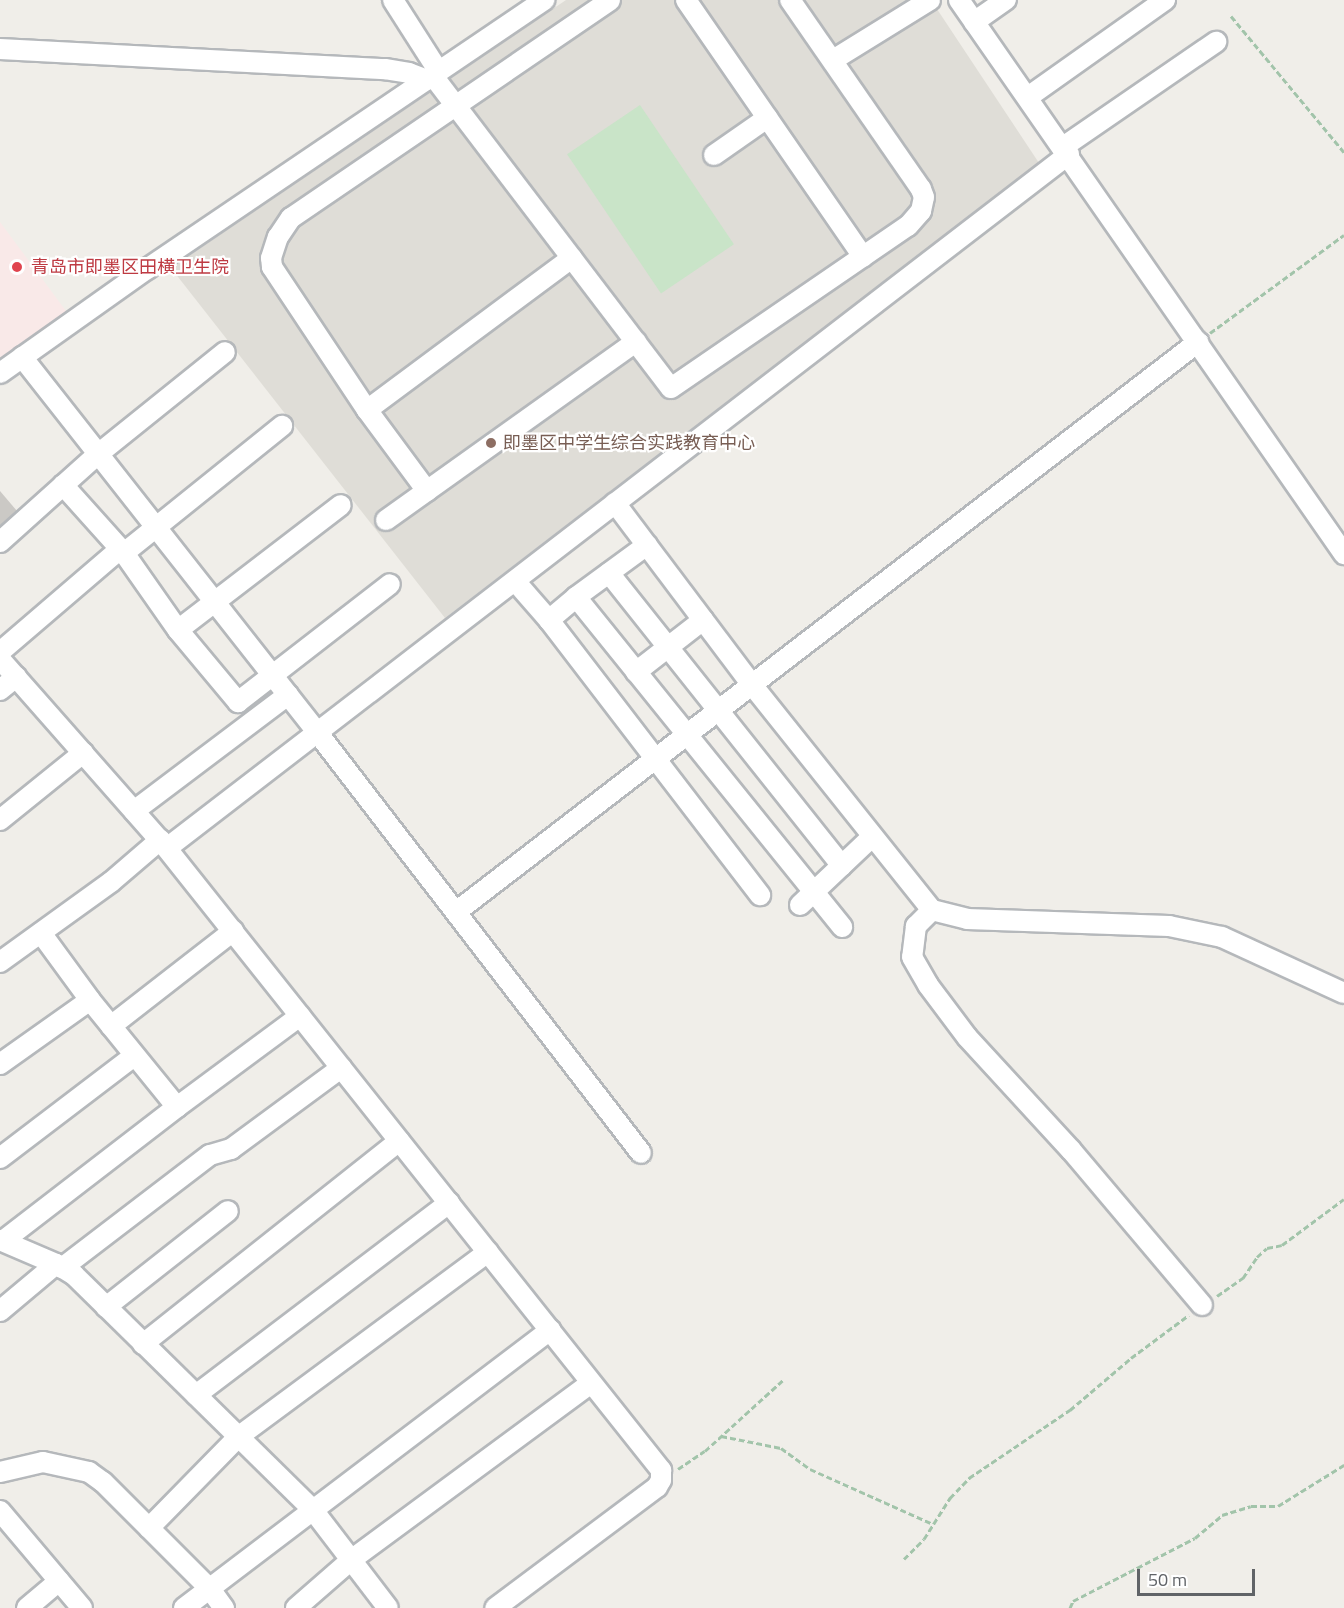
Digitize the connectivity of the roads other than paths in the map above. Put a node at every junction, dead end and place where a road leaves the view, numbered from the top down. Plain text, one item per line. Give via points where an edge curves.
1 (393, 0) edge
2 (544, 0) edge
3 (610, 0) edge
4 (686, 0) edge
5 (790, 0) edge
6 (930, 0) edge
7 (959, 0) edge
8 (1006, 0) edge
9 (1165, 0) edge
10 (974, 22) junction
11 (1216, 42) dead end
12 (0, 49) edge
13 (833, 60) junction
14 (433, 76) junction
15 (1028, 97) junction
16 (455, 105) junction
17 (767, 118) junction
18 (1066, 151) junction
19 (714, 155) dead end
20 (863, 257) junction
21 (572, 258) junction
22 (636, 342) junction
23 (1198, 342) junction
24 (225, 352) dead end
25 (22, 357) junction
26 (0, 373) edge
27 (367, 410) junction
28 (282, 426) dead end
29 (97, 454) junction
30 (63, 485) junction
31 (427, 491) junction
32 (615, 504) junction
33 (341, 505) dead end
34 (386, 520) dead end
35 (155, 528) junction
36 (0, 542) edge
37 (647, 545) junction
38 (122, 551) junction
39 (1344, 554) edge
40 (609, 573) junction
41 (515, 581) junction
42 (390, 584) dead end
43 (576, 597) junction
44 (214, 602) junction
45 (549, 620) junction
46 (703, 620) junction
47 (178, 630) junction
48 (668, 647) junction
49 (0, 652) edge
50 (0, 659) edge
51 (636, 672) junction
52 (272, 675) junction
53 (16, 677) junction
54 (753, 686) junction
55 (0, 690) edge
56 (288, 695) junction
57 (719, 711) junction
58 (317, 732) junction
59 (687, 736) junction
60 (83, 753) junction
61 (655, 760) junction
62 (134, 811) junction
63 (0, 820) edge
64 (873, 836) junction
65 (164, 844) junction
66 (842, 866) junction
67 (760, 895) dead end
68 (807, 899) junction
69 (932, 910) junction
70 (456, 912) junction
71 (842, 927) dead end
72 (233, 931) junction
73 (41, 933) junction
74 (0, 962) edge
75 (1344, 993) edge
76 (90, 1000) junction
77 (300, 1016) junction
78 (111, 1026) junction
79 (134, 1056) junction
80 (0, 1064) edge
81 (341, 1068) junction
82 (177, 1107) junction
83 (399, 1141) junction
84 (641, 1154) dead end
85 (0, 1158) edge
86 (449, 1203) junction
87 (228, 1210) dead end
88 (1, 1241) edge
89 (488, 1252) junction
90 (59, 1266) junction
91 (1202, 1305) road end
92 (106, 1306) junction
93 (0, 1311) edge
94 (550, 1330) junction
95 (143, 1344) junction
96 (591, 1383) junction
97 (196, 1395) junction
98 (238, 1437) junction
99 (0, 1472) edge
100 (313, 1510) junction
101 (0, 1511) edge
102 (149, 1528) junction
103 (351, 1560) junction
104 (59, 1581) junction
105 (210, 1589) junction
106 (27, 1608) edge
107 (82, 1608) edge
108 (184, 1608) edge
109 (224, 1608) edge
110 (296, 1608) edge
111 (388, 1608) edge
112 (495, 1608) edge

1 - 14 street
2 - 14 street
3 - 16 street
4 - 17 street
5 - 13 street
6 - 13 street
7 - 10 street
8 - 10 street
9 - 15 street
10 - 15 street
11 - 18 street
12 - 14 street via 386,69
13 - 20 street via 924,197 921,211 908,226
14 - 16 street
14 - 25 street
15 - 18 street
16 - 21 street
16 - 27 street via 291,218 278,237 271,258 272,267
17 - 19 street
17 - 20 street
18 - 23 street
18 - 32 street
20 - 22 street via 671,388
21 - 22 street
21 - 27 street
22 - 31 street
23 - 39 street
23 - 54 street
24 - 29 street
25 - 26 street
25 - 29 street
27 - 31 street
28 - 35 street
29 - 30 street
29 - 35 street
30 - 36 street
30 - 38 street
31 - 34 street
32 - 37 street
32 - 41 street
33 - 44 street
35 - 38 street
35 - 44 street
37 - 40 street
37 - 46 street
38 - 47 street
38 - 49 street
40 - 43 street
40 - 48 street
41 - 45 street
41 - 58 street
42 - 52 street
43 - 45 street
43 - 51 street
44 - 47 street
44 - 52 street
45 - 61 street
46 - 48 street
46 - 54 street
47 - 52 street via 238,702
48 - 51 street
48 - 57 street
50 - 53 street
51 - 59 street
52 - 56 street
53 - 55 street
53 - 60 street
54 - 57 street
54 - 64 street
56 - 58 street
56 - 62 street
57 - 59 street
57 - 66 street
58 - 65 street
58 - 70 street
59 - 61 street
59 - 68 street
60 - 62 street
60 - 63 street
61 - 67 street
61 - 70 street
62 - 65 street
64 - 66 street
64 - 69 street
65 - 72 street
65 - 73 street
66 - 68 street
68 - 71 street
69 - 75 street via 967,919 1169,926 1222,937
69 - 91 street via 916,926 912,957 928,985 967,1037 1071,1150
70 - 84 street
72 - 77 street
72 - 78 street
73 - 74 street
73 - 76 street
76 - 78 street
76 - 80 street
77 - 81 street
77 - 82 street
78 - 79 street
79 - 82 street
79 - 85 street
81 - 83 street
81 - 90 street via 231,1149 210,1155
82 - 88 street
83 - 86 street
83 - 95 street
86 - 89 street
86 - 97 street
87 - 92 street
88 - 90 street
89 - 94 street
89 - 98 street
90 - 92 street
90 - 93 street
92 - 95 street
94 - 96 street
94 - 100 street
95 - 97 street
96 - 103 street
96 - 112 street via 661,1470 661,1480
97 - 98 street
98 - 100 street
98 - 102 street
99 - 102 street via 44,1462 89,1472
100 - 103 street
100 - 105 street
101 - 104 street
102 - 105 street
103 - 110 street
103 - 111 street
104 - 106 street
104 - 107 street
105 - 108 street
105 - 109 street

